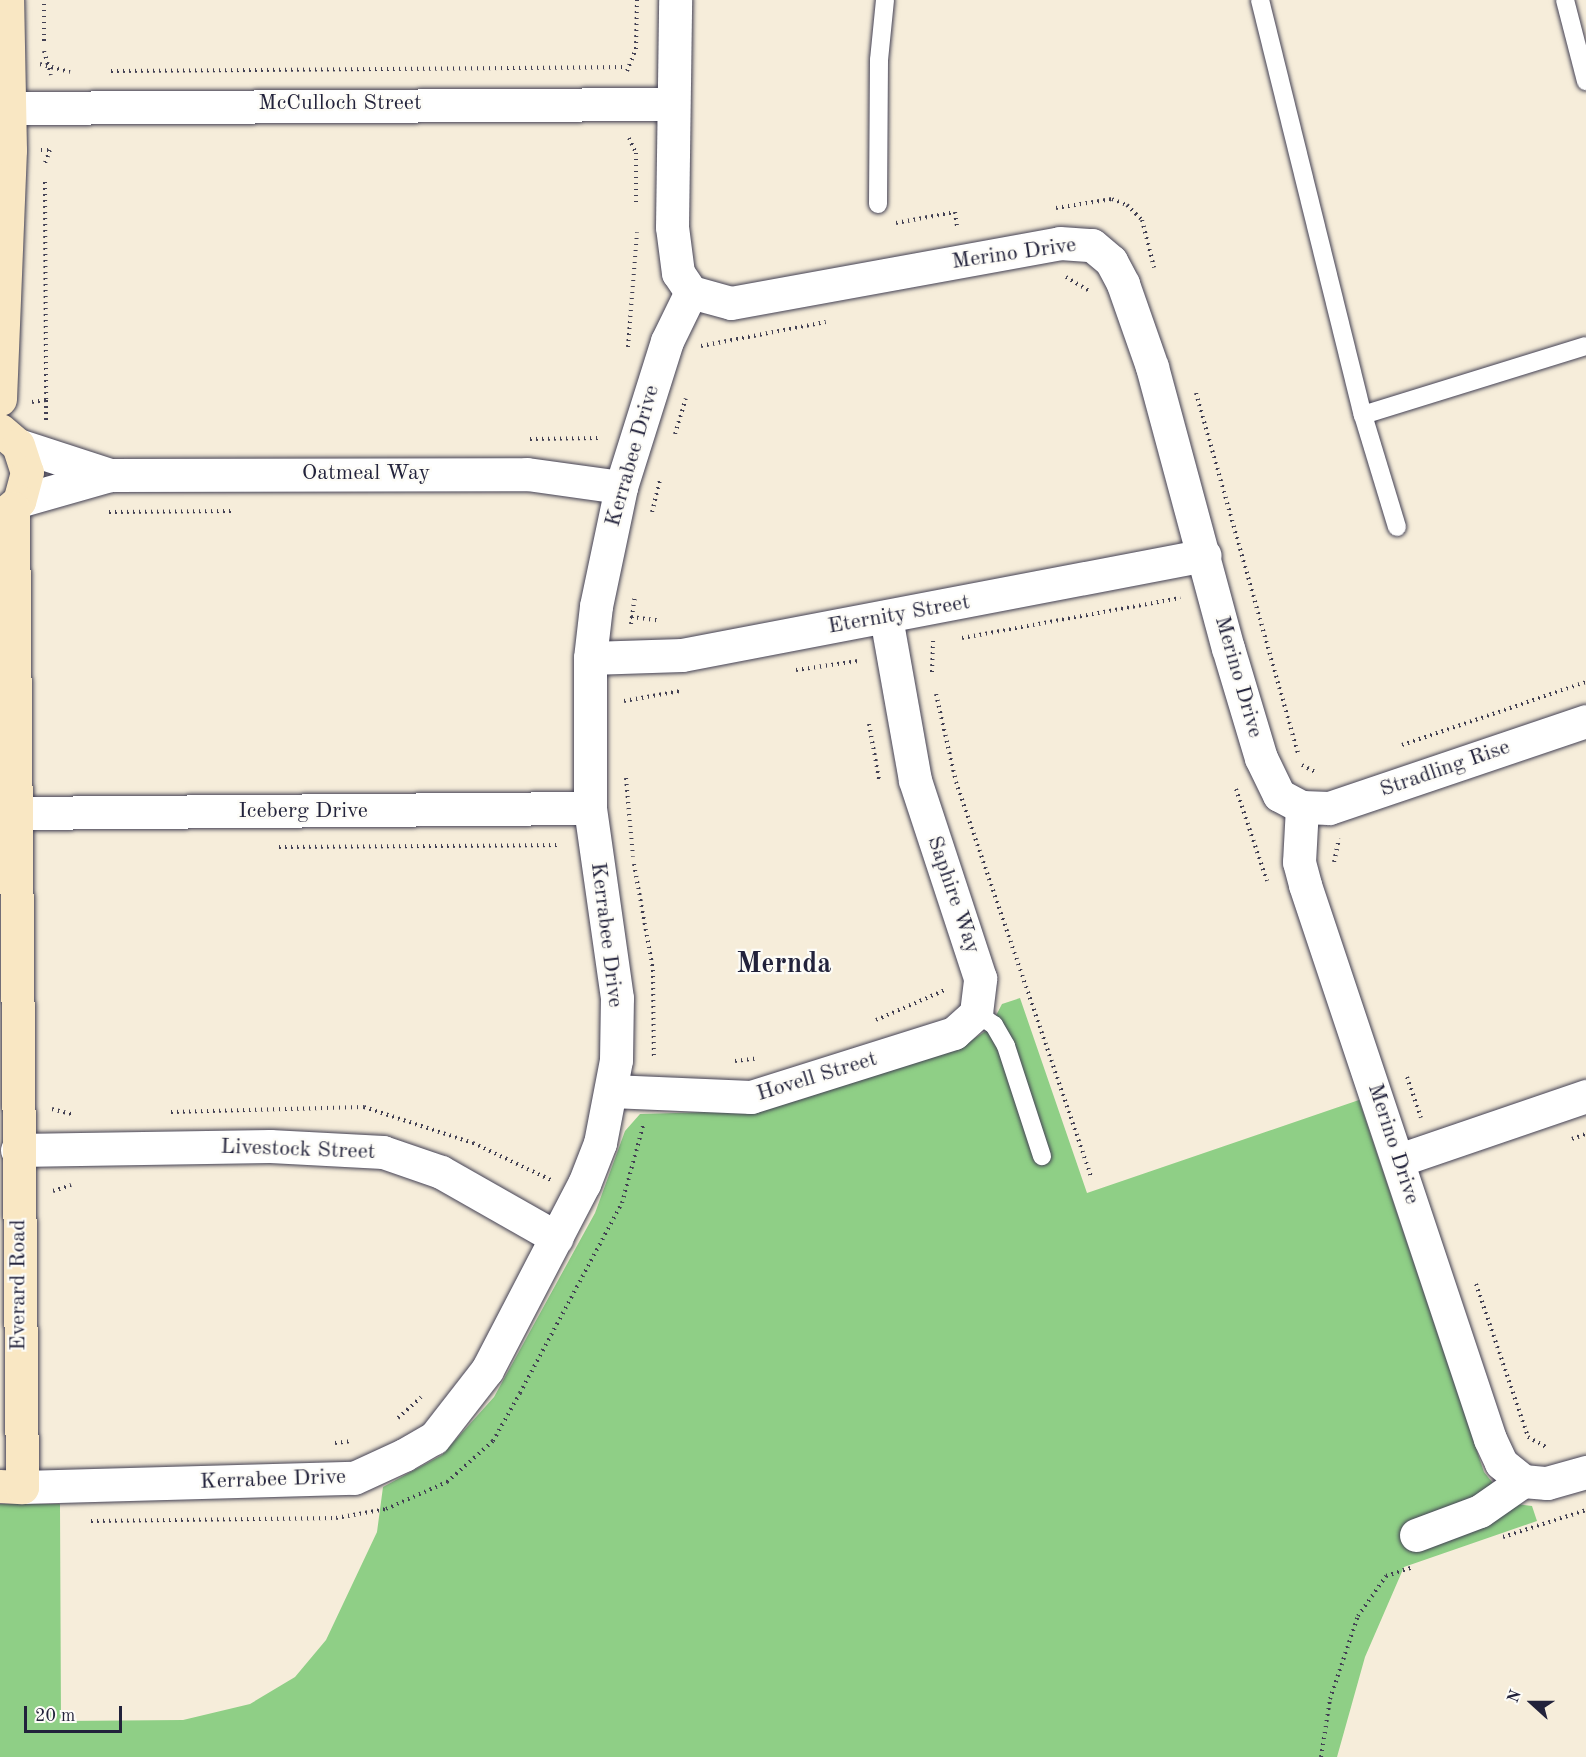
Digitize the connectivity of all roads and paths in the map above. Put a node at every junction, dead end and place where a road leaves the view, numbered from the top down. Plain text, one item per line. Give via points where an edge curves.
1 (7, 0) edge
2 (675, 0) edge
3 (885, 0) edge
4 (1260, 0) edge
5 (1565, 0) edge
6 (50, 66) dead end
7 (627, 67) dead end
8 (103, 71) dead end
9 (79, 72) dead end
10 (1586, 81) edge
11 (670, 104) junction
12 (10, 108) junction
13 (10, 150) junction
14 (878, 204) joint
15 (957, 226) dead end
16 (1054, 279) dead end
17 (691, 292) junction
18 (1092, 301) dead end
19 (833, 321) dead end
20 (630, 332) dead end
21 (667, 341) junction
22 (1586, 346) edge
23 (700, 347) junction
24 (697, 357) dead end
25 (689, 388) dead end
26 (0, 399) edge
27 (46, 400) dead end
28 (0, 405) edge
29 (1363, 415) junction
30 (10, 438) edge
31 (673, 441) dead end
32 (662, 474) dead end
33 (110, 475) junction
34 (621, 488) junction
35 (11, 509) edge
36 (649, 524) dead end
37 (1397, 527) dead end
38 (1205, 555) junction
39 (1173, 563) junction
40 (635, 590) dead end
41 (1180, 598) junction
42 (1183, 609) dead end
43 (928, 611) junction
44 (886, 617) junction
45 (957, 639) dead end
46 (945, 641) dead end
47 (933, 643) junction
48 (892, 652) junction
49 (590, 658) junction
50 (858, 659) junction
51 (627, 660) junction
52 (860, 670) dead end
53 (788, 671) dead end
54 (933, 679) dead end
55 (1586, 682) edge
56 (694, 688) dead end
57 (935, 690) dead end
58 (624, 701) junction
59 (624, 710) dead end
60 (867, 715) dead end
61 (1586, 721) edge
62 (1397, 747) dead end
63 (625, 766) dead end
64 (1330, 770) dead end
65 (1319, 774) dead end
66 (880, 782) dead end
67 (1235, 784) dead end
68 (1302, 807) junction
69 (590, 808) junction
70 (16, 813) junction
71 (560, 845) dead end
72 (276, 847) dead end
73 (1270, 889) dead end
74 (947, 982) dead end
75 (976, 1013) junction
76 (868, 1023) dead end
77 (762, 1057) dead end
78 (731, 1061) dead end
79 (665, 1064) dead end
80 (611, 1091) junction
81 (649, 1095) junction
82 (1586, 1096) edge
83 (17, 1150) junction
84 (1042, 1156) dead end
85 (1399, 1160) junction
86 (1091, 1176) dead end
87 (78, 1185) dead end
88 (18, 1191) junction
89 (557, 1238) junction
90 (425, 1393) dead end
91 (392, 1424) dead end
92 (356, 1440) dead end
93 (323, 1444) dead end
94 (1586, 1472) edge
95 (1522, 1481) junction
96 (11, 1487) edge
97 (79, 1521) dead end
98 (1416, 1535) dead end
99 (1386, 1576) dead end
100 (1321, 1757) edge

1 - 12 street
2 - 11 street
3 - 14 lane via 879,60
4 - 29 lane
5 - 10 lane
6 - 9 path
7 - 8 path
11 - 12 street, McCulloch Street
11 - 17 street via 674,255
12 - 13 street
13 - 26 street
13 - 27 path via 50,150 44,164
14 - 15 path via 878,226 955,212
16 - 18 path via 1066,277 1081,286
17 - 21 street, Kerrabee Drive
17 - 38 street, Merino Drive via 730,303 1060,243 1092,245 1111,261 1123,285
19 - 23 path
20 - 21 path
21 - 23 path
21 - 34 street, Kerrabee Drive
22 - 29 lane
23 - 24 path
25 - 31 path
28 - 30 street
29 - 37 lane
30 - 33 street, Oatmeal Way
30 - 35 street, Everard Road via 27,472
32 - 36 path
33 - 34 street, Oatmeal Way via 527,474
33 - 35 street, Oatmeal Way
34 - 49 street, Kerrabee Drive
35 - 70 street, Everard Road
38 - 39 street, Eternity Street
38 - 68 street, Merino Drive via 1265,766 1279,795
39 - 41 path
39 - 43 street, Eternity Street
40 - 51 path
41 - 42 path
41 - 45 path
43 - 44 street, Eternity Street
43 - 47 path
44 - 48 street, Saphire Way
44 - 51 street, Eternity Street via 682,655
46 - 47 path
47 - 48 path
47 - 54 path
48 - 50 path
48 - 75 street, Saphire Way via 915,780 980,978
49 - 51 street, Eternity Street
49 - 69 street, Kerrabee Drive
50 - 52 path
50 - 53 path
51 - 58 path
55 - 62 path
56 - 58 path
57 - 86 path via 956,782
58 - 59 path
60 - 66 path
61 - 68 street, Stradling Rise via 1329,808
63 - 79 path via 653,970 654,1064
64 - 65 path
67 - 73 path
68 - 85 street, Merino Drive via 1299,862 1305,885
69 - 70 street, Iceberg Drive
69 - 80 street, Kerrabee Drive via 617,998
70 - 83 street, Everard Road
71 - 72 path
74 - 76 path via 932,1000
75 - 81 street, Hovell Street via 954,1034 794,1088 718,1099
75 - 84 lane via 994,1025 1006,1046
77 - 78 path
80 - 81 street, Hovell Street
80 - 89 street, Kerrabee Drive via 600,1143
81 - 97 path via 637,1159 593,1261 493,1441 447,1482 386,1509 336,1518
82 - 85 street
83 - 88 street, Everard Road
83 - 89 street, Livestock Street via 270,1146 383,1152 441,1172
85 - 95 street, Merino Drive via 1490,1439 1501,1463
87 - 88 path via 52,1192
88 - 96 street, Everard Road
89 - 96 street, Kerrabee Drive via 487,1371 457,1411 434,1438 376,1470 354,1478
90 - 91 path
92 - 93 path
94 - 95 street via 1547,1484
95 - 98 street via 1490,1506
99 - 100 path via 1358,1616 1330,1699

